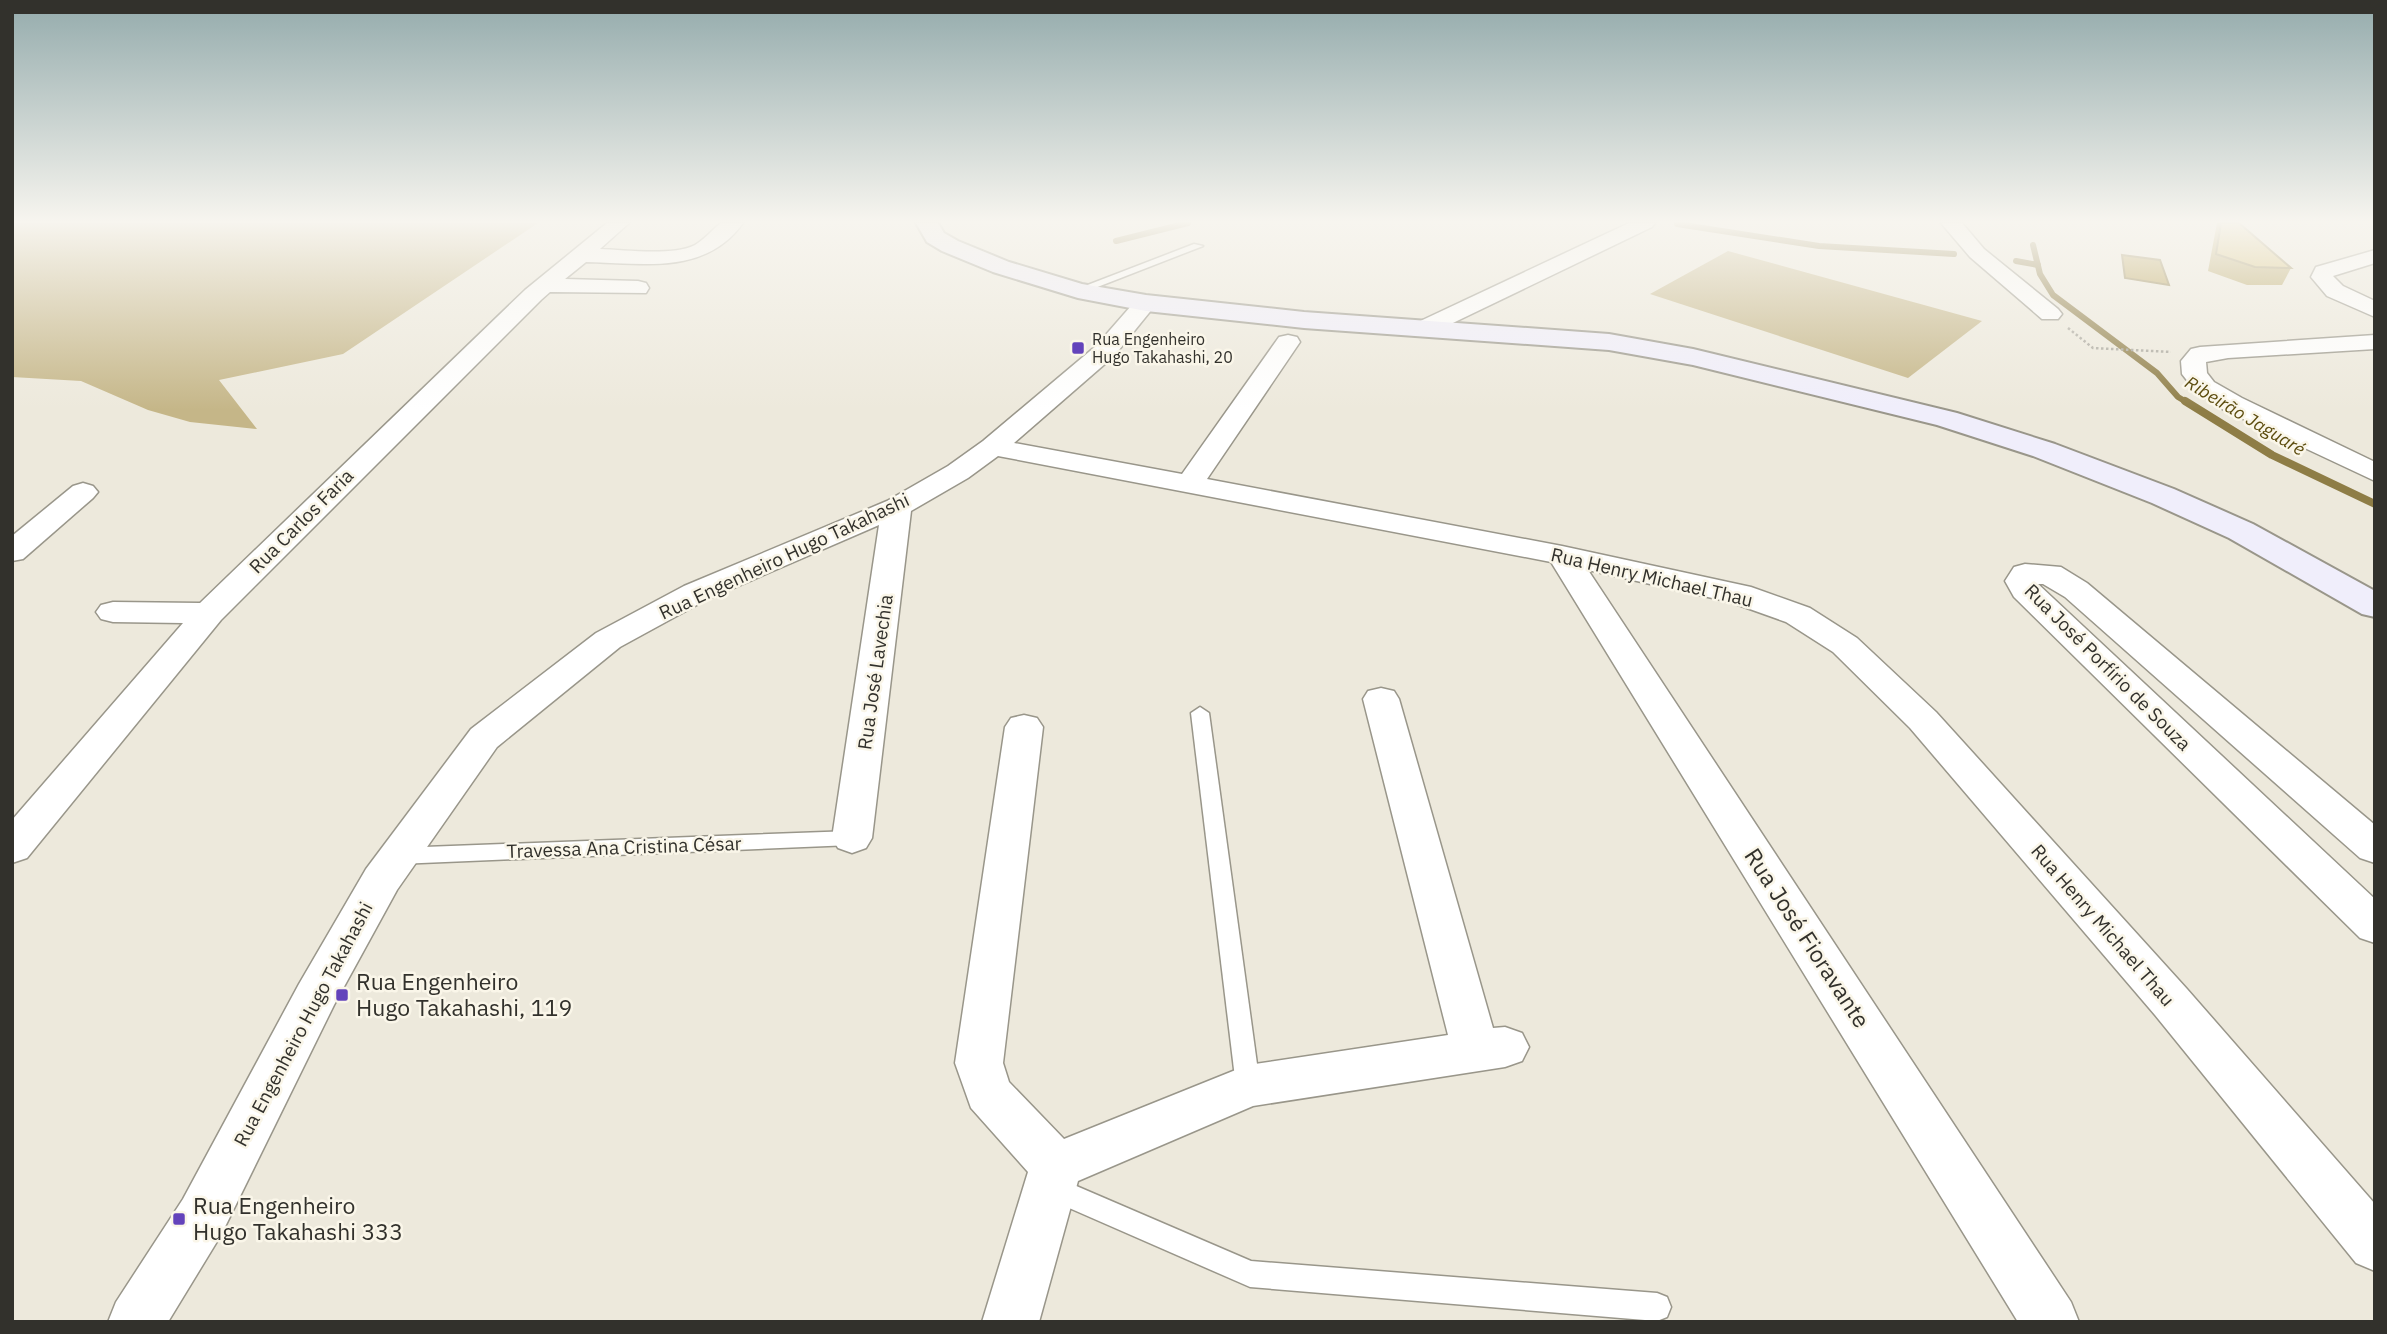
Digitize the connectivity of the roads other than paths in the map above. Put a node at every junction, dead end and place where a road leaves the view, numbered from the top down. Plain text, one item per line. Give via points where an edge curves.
1 (545, 285) edge
2 (553, 285) edge
3 (1060, 285) edge
4 (1093, 285) edge
5 (1514, 285) edge
6 (2016, 285) edge
7 (2327, 285) edge
8 (638, 288) dead end
9 (1078, 291) junction
10 (1146, 303) junction
11 (2373, 309) edge
12 (2050, 314) road end
13 (1422, 329) junction
14 (1288, 342) dead end
15 (2375, 342) edge
16 (993, 447) junction
17 (2375, 473) edge
18 (1189, 485) junction
19 (83, 492) dead end
20 (897, 507) junction
21 (12, 552) edge
22 (1562, 555) junction
23 (2375, 606) edge
24 (113, 612) dead end
25 (209, 612) junction
26 (1381, 699) dead end
27 (1200, 713) dead end
28 (1024, 727) dead end
29 (852, 838) joint
30 (12, 848) edge
31 (2375, 848) edge
32 (396, 856) junction
33 (2375, 926) edge
34 (1248, 1086) junction
35 (1053, 1177) junction
36 (2375, 1245) edge
37 (1657, 1307) dead end
38 (136, 1322) edge
39 (1010, 1322) edge
40 (2051, 1322) edge

1 - 25 street, Rua Carlos Faria
2 - 8 street
3 - 9 main road
4 - 9 lane
5 - 13 street
6 - 12 street
7 - 11 street
9 - 10 main road
10 - 13 main road
10 - 16 street, Rua Engenheiro Hugo Takahashi via 1105,351
13 - 23 main road via 1609,342 1693,356 1947,419 2163,496 2241,531
14 - 18 street
15 - 17 street via 2228,351 2200,354 2193,361 2195,374 2205,387
16 - 18 street, Rua Henry Michael Thau
16 - 20 street, Rua Engenheiro Hugo Takahashi
18 - 22 street, Rua Henry Michael Thau
19 - 21 street
20 - 29 street, Rua José Lavechia
20 - 32 street, Rua Engenheiro Hugo Takahashi via 695,593 608,640 484,738
22 - 36 street, Rua Henry Michael Thau via 1739,594 1798,615 1845,645 1923,720 2171,1002
22 - 40 street, Rua José Fioravante
24 - 25 street
25 - 30 street, Rua Carlos Faria
26 - 34 street via 1491,1049
27 - 34 lane
28 - 35 street via 979,1063 988,1093
29 - 32 lane, Travessa Ana Cristina César
31 - 33 street, Rua José Porfírio de Souza via 2076,590 2050,574 2025,573 2021,581 2025,590
32 - 38 street, Rua Engenheiro Hugo Takahashi via 315,997 202,1217
34 - 35 street
35 - 37 lane via 1250,1274
35 - 39 street

